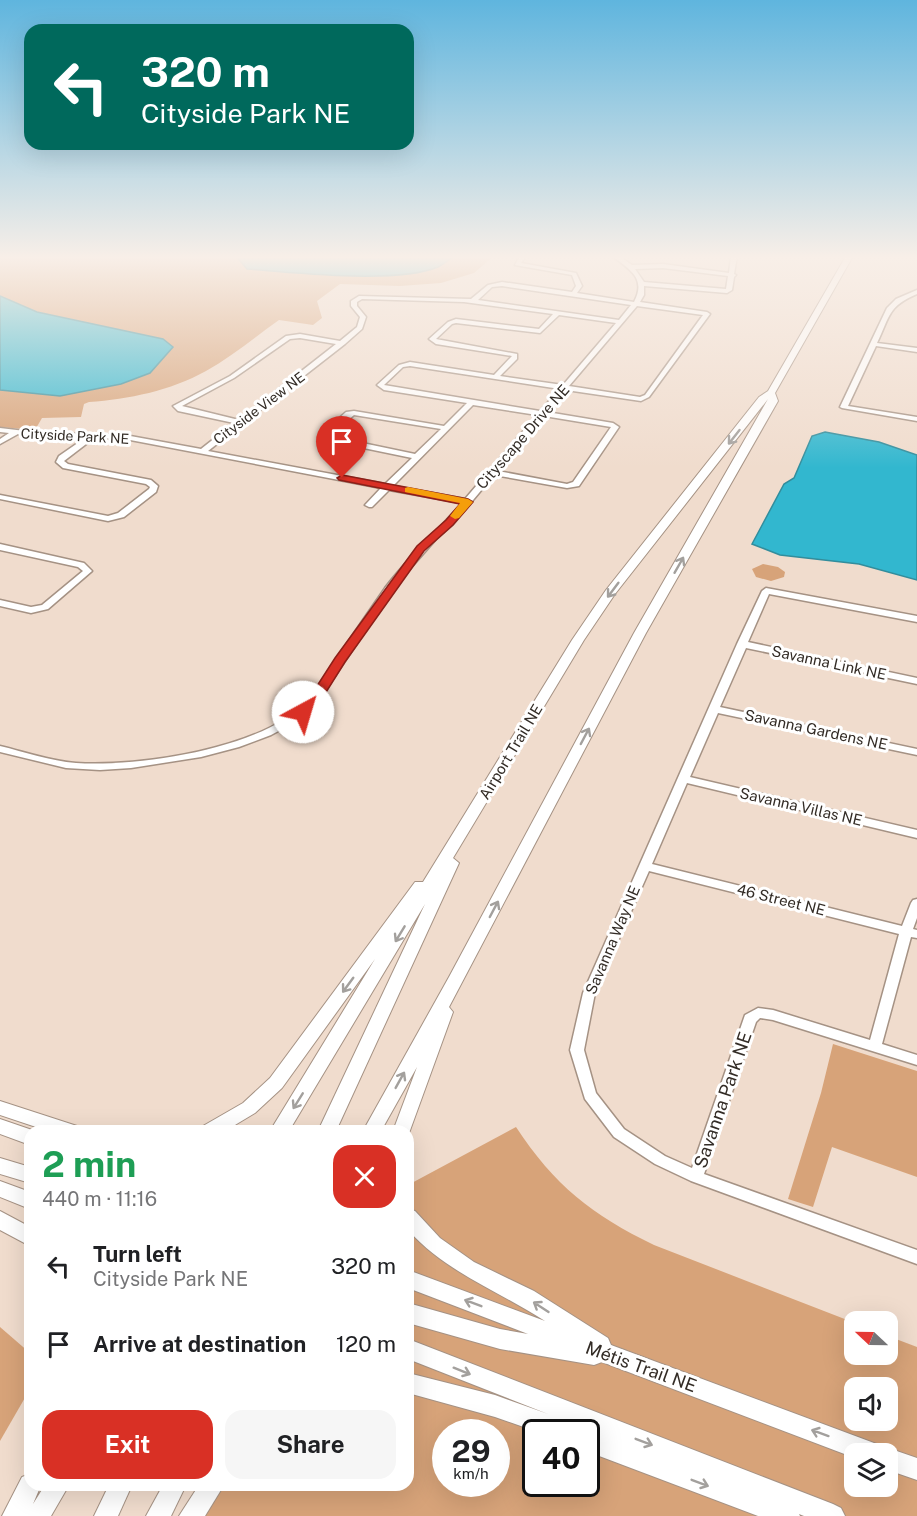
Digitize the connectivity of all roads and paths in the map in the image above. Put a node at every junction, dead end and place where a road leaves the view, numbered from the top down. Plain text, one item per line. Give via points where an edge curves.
1 (360, 327) edge
2 (446, 327) edge
3 (504, 327) edge
4 (544, 327) edge
5 (617, 327) edge
6 (699, 327) edge
7 (810, 327) edge
8 (882, 327) edge
9 (343, 342) junction
10 (874, 344) junction
11 (917, 350) edge
12 (495, 377) junction
13 (565, 388) junction
14 (771, 393) junction
15 (472, 402) junction
16 (543, 414) junction
17 (917, 419) edge
18 (240, 422) junction
19 (446, 428) junction
20 (0, 430) edge
21 (15, 432) junction
22 (94, 435) junction
23 (0, 442) edge
24 (203, 451) junction
25 (417, 457) junction
26 (493, 472) junction
27 (388, 486) junction
28 (0, 497) edge
29 (468, 502) junction
30 (369, 505) dead end
31 (0, 546) edge
32 (0, 603) edge
33 (917, 619) edge
34 (742, 644) junction
35 (917, 681) edge
36 (714, 708) junction
37 (0, 749) edge
38 (917, 752) edge
39 (685, 779) junction
40 (481, 801) junction
41 (917, 834) edge
42 (645, 866) junction
43 (917, 903) edge
44 (912, 933) edge
45 (457, 978) junction
46 (875, 1047) junction
47 (917, 1060) edge
48 (0, 1108) edge
49 (52, 1125) edge
50 (219, 1125) edge
51 (283, 1125) edge
52 (330, 1125) edge
53 (375, 1125) edge
54 (403, 1125) edge
55 (0, 1126) edge
56 (24, 1135) edge
57 (0, 1166) edge
58 (24, 1173) edge
59 (696, 1177) junction
60 (0, 1189) edge
61 (24, 1199) edge
62 (0, 1220) edge
63 (414, 1223) edge
64 (24, 1234) edge
65 (917, 1257) edge
66 (414, 1281) edge
67 (414, 1315) edge
68 (414, 1351) edge
69 (626, 1361) junction
70 (414, 1385) edge
71 (530, 1419) edge
72 (845, 1443) edge
73 (600, 1445) edge
74 (898, 1462) edge
75 (917, 1469) edge
76 (27, 1491) edge
77 (54, 1491) edge
78 (118, 1491) edge
79 (172, 1491) edge
80 (209, 1491) edge
81 (14, 1516) edge
82 (38, 1516) edge
83 (106, 1516) edge
84 (158, 1516) edge
85 (191, 1516) edge
86 (788, 1516) edge
87 (833, 1516) edge

1 - 9 street, Cityside View NE
2 - 12 street via 432,339 515,355
3 - 4 street via 540,331
5 - 13 street, Cityscape Drive NE
6 - 13 street via 645,398 634,400
7 - 14 main road, Airport Trail NE
8 - 10 street
9 - 18 street, Cityside View NE
9 - 18 street via 288,337 232,377 177,406
10 - 11 street
10 - 17 street via 844,407
12 - 13 street
12 - 15 street via 410,364 380,385
13 - 16 street, Cityscape Drive NE
14 -> 40 main road, Airport Trail NE via 762,399 610,592
45 -> 14 main road, Airport Trail NE via 640,633 773,401
15 - 16 street
15 - 19 street
16 - 26 street, Cityscape Drive NE
16 - 26 street via 615,427 576,484 567,486
18 - 24 street, Cityside View NE
19 - 25 street
19 - 25 street via 354,413 323,437
20 - 21 street, Cityside Park NE
21 - 22 street, Cityside Park NE
21 - 23 street
22 - 24 street, Cityside Park NE
22 - 28 street via 60,462 154,486 122,515 101,518
24 - 27 street, Cityside Park NE
25 - 27 street
26 - 29 street, Cityscape Drive NE
27 - 29 street, Cityside Park NE
27 - 30 street
29 - 37 street, Cityscape Drive NE via 420,548 313,702 285,724 204,753 106,767 75,766
31 - 32 street via 81,565 88,571 45,607 31,610
33 - 34 street, Savanna Way NE via 766,591
34 - 35 street, Savanna Link NE
34 - 36 street, Savanna Way NE
36 - 38 street, Savanna Gardens NE
36 - 39 street, Savanna Way NE
39 - 41 street, Savanna Villas NE
39 - 42 street, Savanna Way NE
40 -> 50 main road via 276,1083 249,1108
40 -> 51 main road, Airport Trail NE
40 - 52 main road
42 - 44 street, 46 Street NE
42 - 59 street, Savanna Way NE via 589,993 577,1050 590,1095 619,1133 660,1160
43 - 44 street
44 - 46 street
53 -> 45 main road, Airport Trail NE
45 - 54 main road
46 - 47 street, Savanna Park NE
46 - 59 street, Savanna Park NE via 758,1013 750,1019
48 - 49 main road
55 - 56 main road
57 - 58 main road
59 - 65 street, Savanna Way NE
60 - 61 main road
62 - 64 main road
69 -> 63 main road via 527,1298 467,1268 433,1244
69 -> 66 main road, Métis Trail NE
67 - 69 main road via 500,1339
68 -> 87 main road
72 -> 69 main road, Métis Trail NE
70 - 71 main road
73 -> 86 main road
74 - 75 main road
76 - 81 main road
77 - 82 main road
78 - 83 main road
79 - 84 main road
80 - 85 main road

